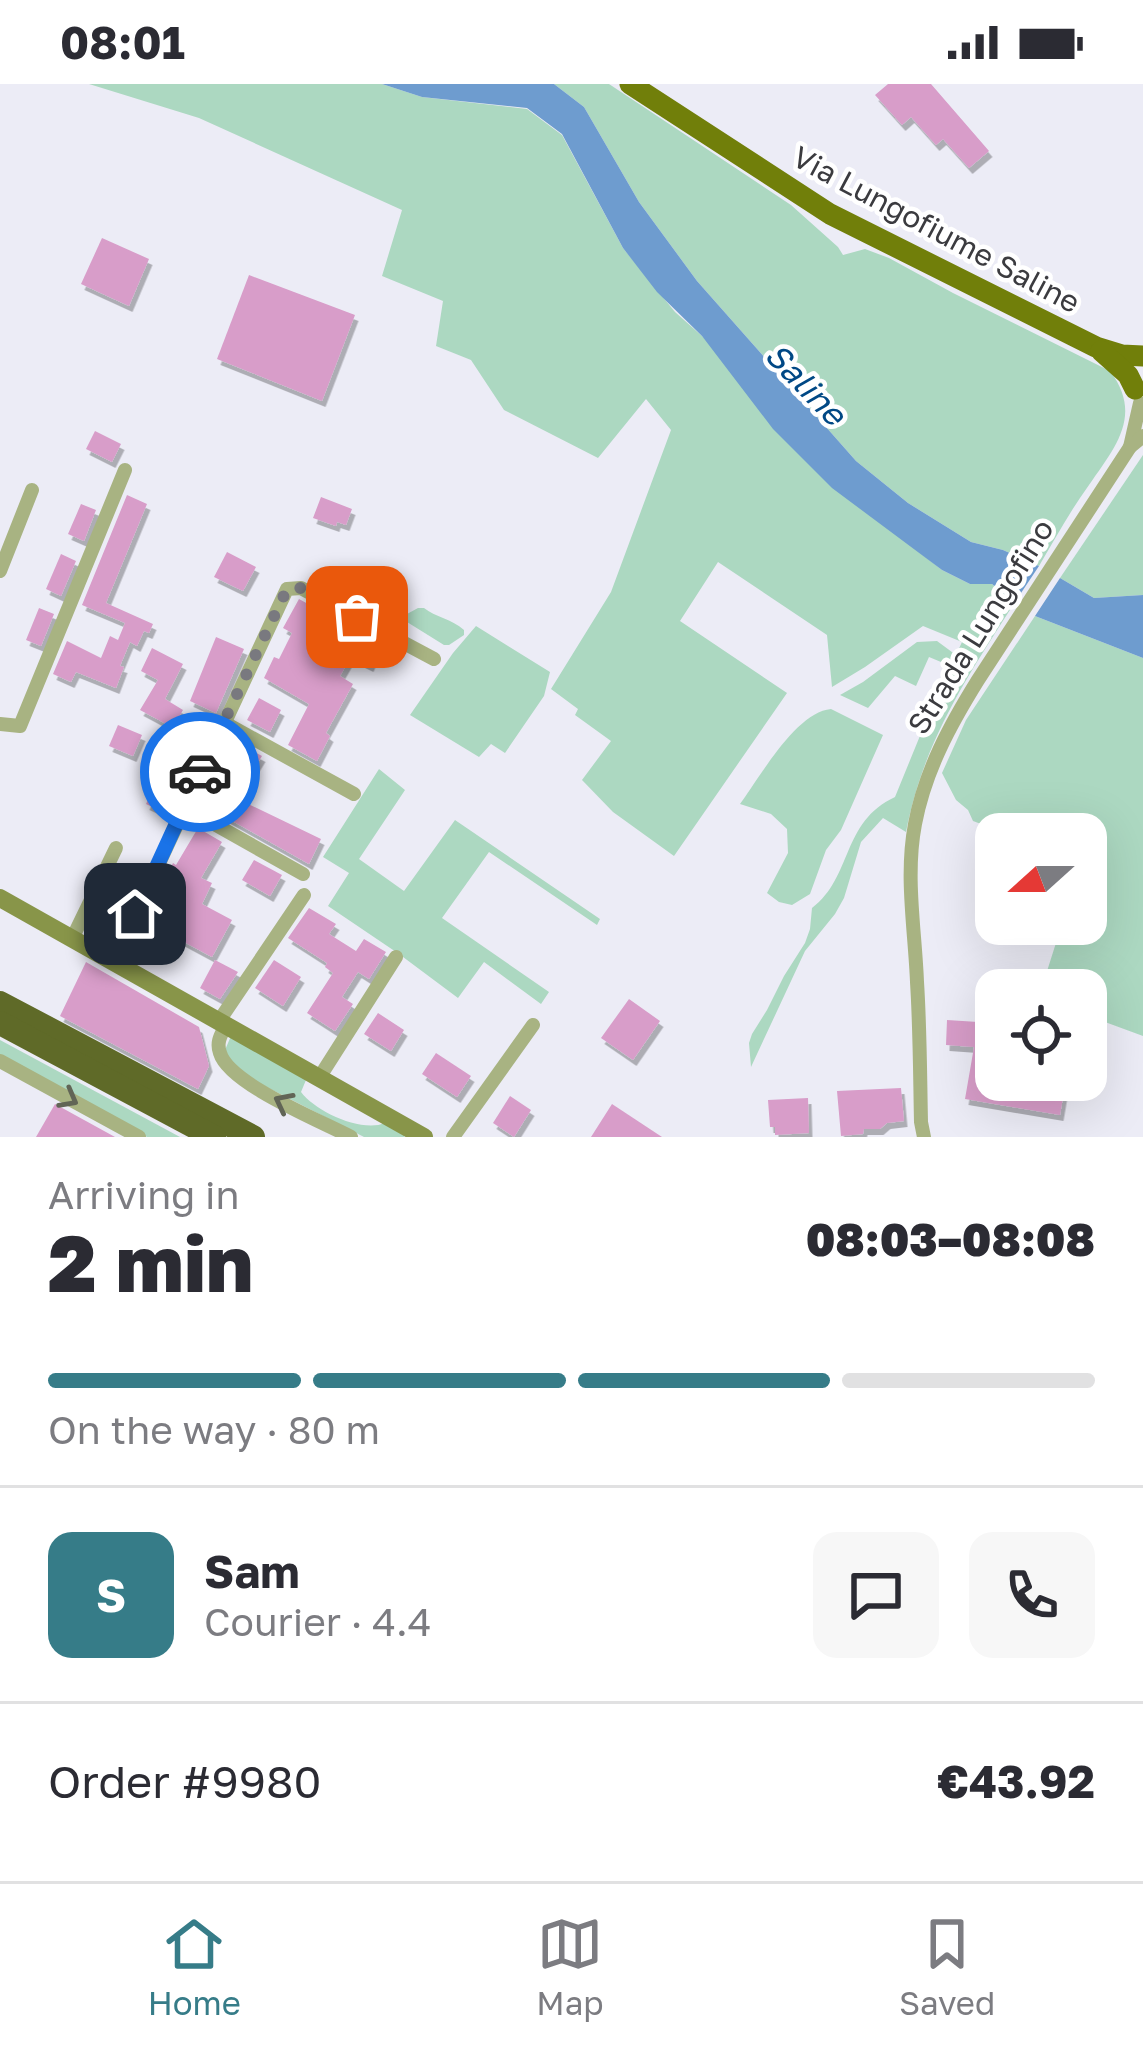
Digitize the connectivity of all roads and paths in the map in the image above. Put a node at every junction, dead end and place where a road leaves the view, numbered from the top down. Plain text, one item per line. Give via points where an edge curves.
1 (630, 84) edge
2 (1096, 347) junction
3 (1143, 359) edge
4 (1139, 400) edge
5 (1143, 436) edge
6 (1130, 448) junction
7 (125, 470) dead end
8 (32, 490) dead end
9 (0, 571) edge
10 (434, 659) dead end
11 (224, 722) junction
12 (0, 724) edge
13 (354, 794) dead end
14 (184, 807) junction
15 (116, 848) dead end
16 (303, 874) dead end
17 (304, 895) dead end
18 (0, 898) edge
19 (72, 939) junction
20 (396, 956) dead end
21 (113, 962) junction
22 (0, 1003) edge
23 (0, 1023) edge
24 (222, 1023) junction
25 (533, 1025) dead end
26 (0, 1061) edge
27 (319, 1078) junction
28 (139, 1137) edge
29 (214, 1137) edge
30 (253, 1137) edge
31 (351, 1137) edge
32 (424, 1137) edge
33 (453, 1137) edge
34 (924, 1137) edge

1 - 2 main road, Via Lungofiume Saline via 830,214
2 - 3 main road, Via Lungofiume Saline
2 - 4 main road, Via Lungofiume Saline via 1128,375
3 - 4 main road
4 - 6 street, Strada Lungofino
5 - 6 street, Strada Lungofino
6 - 34 street, Strada Lungofino via 978,680 930,769 910,870
7 - 12 street via 20,726
8 - 9 street
10 - 11 street via 301,588 287,589
11 - 13 street
11 - 14 street
14 - 16 street
14 - 21 street
15 - 19 street
17 - 24 street
18 - 19 main road
19 - 21 main road
20 - 27 street
21 - 24 main road
22 - 30 highway
23 - 29 highway
24 - 27 main road
31 -> 24 street via 231,1072 219,1051
25 - 33 street
26 -> 28 street
27 - 32 main road

